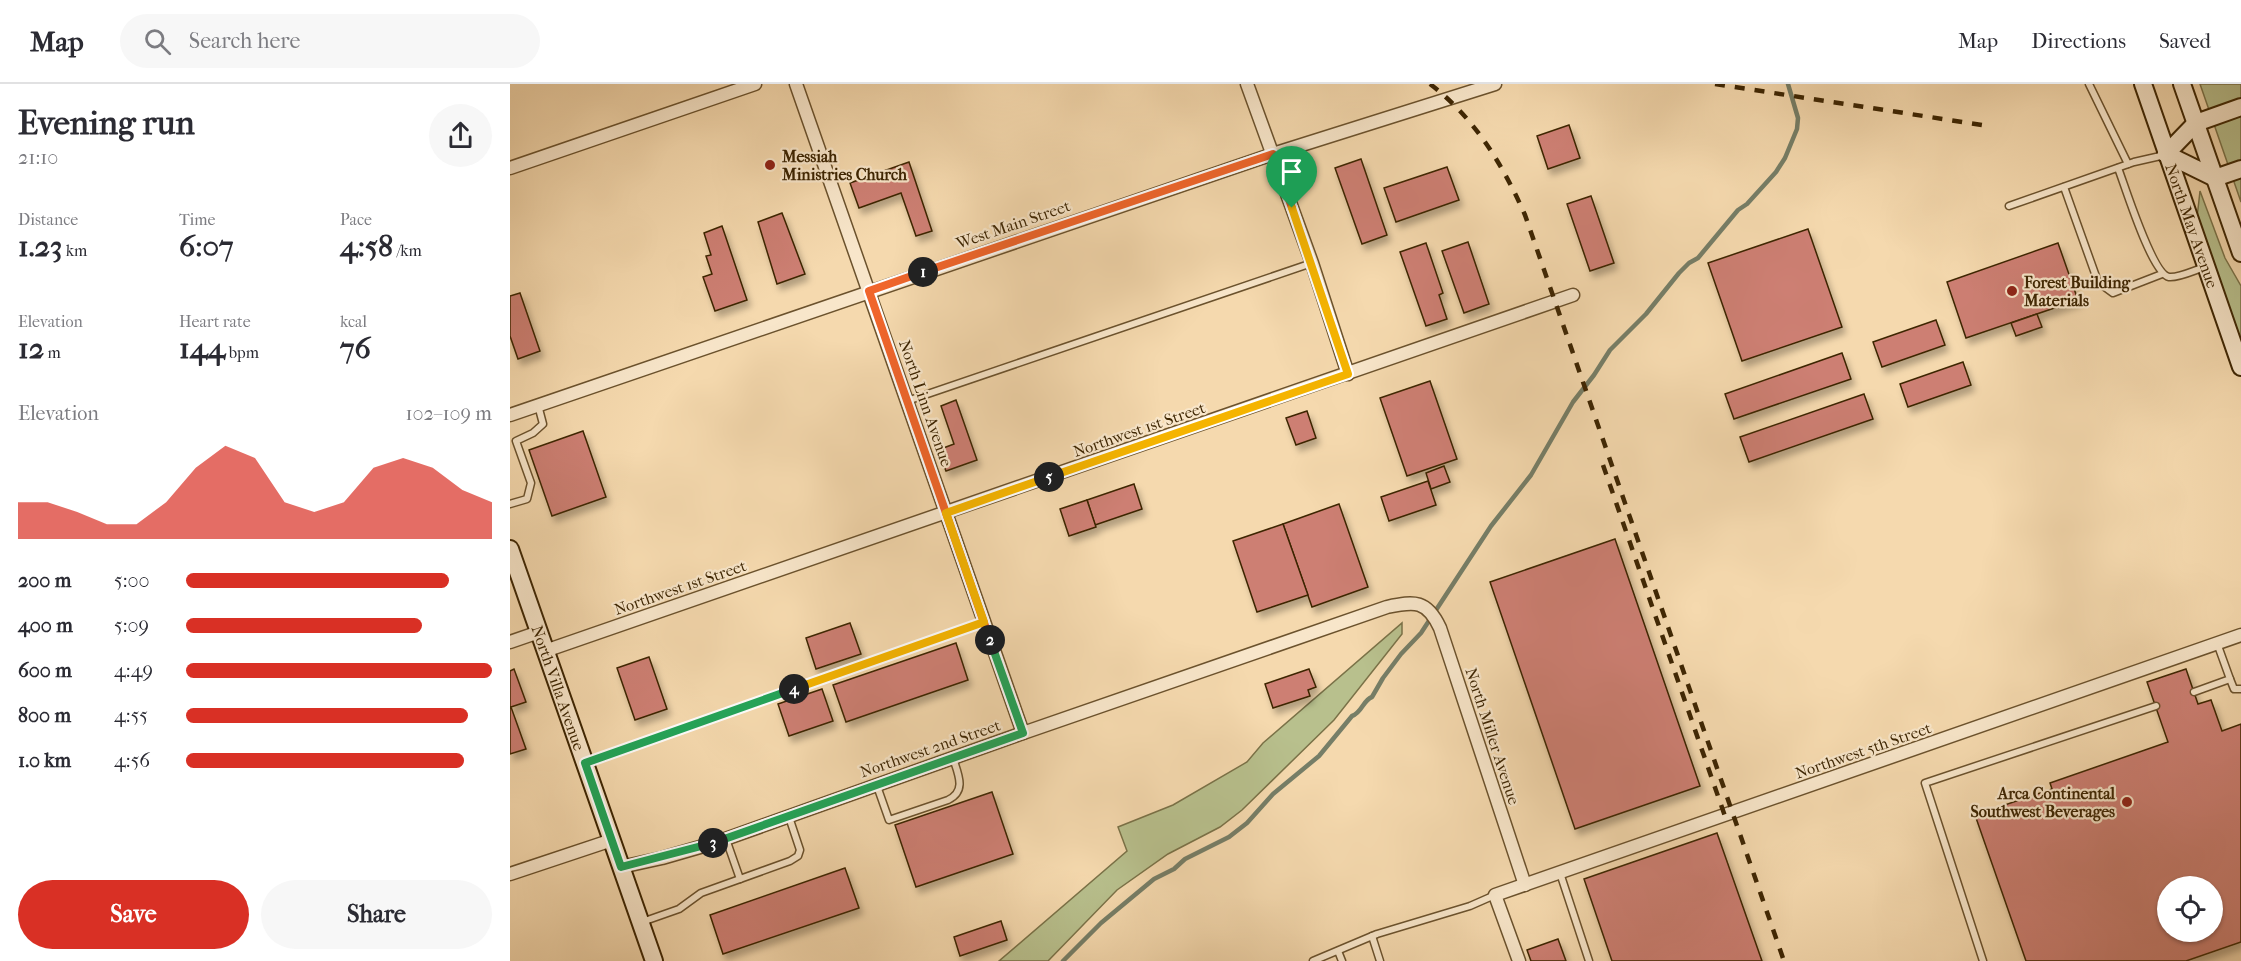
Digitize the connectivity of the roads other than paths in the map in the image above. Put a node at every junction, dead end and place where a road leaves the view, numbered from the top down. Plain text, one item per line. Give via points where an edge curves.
1 (755, 84) edge
2 (796, 84) edge
3 (1247, 84) edge
4 (1496, 84) edge
5 (2089, 84) edge
6 (2143, 84) edge
7 (2182, 84) edge
8 (2241, 107) edge
9 (2196, 123) junction
10 (1273, 154) junction
11 (2166, 154) junction
12 (2128, 164) junction
13 (510, 168) edge
14 (2118, 168) junction
15 (2241, 169) edge
16 (2215, 178) junction
17 (2064, 187) junction
18 (2009, 206) dead end
19 (2241, 253) edge
20 (1312, 263) junction
21 (2206, 266) junction
22 (2163, 274) junction
23 (869, 291) junction
24 (1573, 295) dead end
25 (2241, 367) edge
26 (1348, 374) junction
27 (907, 401) junction
28 (538, 405) junction
29 (510, 415) edge
30 (510, 504) edge
31 (946, 513) junction
32 (510, 549) edge
33 (1424, 607) joint
34 (984, 622) junction
35 (539, 632) junction
36 (2241, 635) edge
37 (510, 642) edge
38 (2217, 644) junction
39 (545, 651) junction
40 (2230, 679) junction
41 (2241, 689) edge
42 (2194, 692) dead end
43 (2156, 706) dead end
44 (1023, 733) junction
45 (953, 758) junction
46 (585, 763) junction
47 (877, 785) junction
48 (789, 817) junction
49 (726, 839) junction
50 (612, 840) junction
51 (621, 867) junction
52 (1560, 873) junction
53 (510, 874) edge
54 (740, 879) junction
55 (1525, 885) junction
56 (1495, 895) junction
57 (641, 922) junction
58 (1372, 936) junction
59 (1338, 951) junction
60 (654, 961) edge
61 (1313, 961) edge
62 (1342, 961) edge
63 (1380, 961) edge
64 (1519, 961) edge
65 (1589, 961) edge
66 (1983, 961) edge

1 - 13 street
2 - 23 street, North Linn Avenue
3 - 10 street
4 - 10 street, West Main Street
5 - 12 lane
6 - 11 main road, North May Avenue
7 - 9 main road
8 - 9 main road
9 - 11 main road
9 - 16 main road
10 - 20 street
10 - 23 street, West Main Street
11 - 12 lane
11 - 16 main road
11 - 21 main road, North May Avenue
12 - 14 lane
14 - 17 lane
14 - 22 lane via 2151,257
15 - 16 main road
16 - 19 main road
17 - 18 lane
17 - 22 lane via 2098,282 2113,293
20 - 26 street
20 - 27 lane
21 - 22 lane via 2171,277
21 - 25 main road, North May Avenue
23 - 27 street, North Linn Avenue
23 - 28 street, West Main Street
24 - 26 street, Northwest 1st Street
26 - 31 street, Northwest 1st Street
27 - 31 street, North Linn Avenue
28 - 29 street, West Main Street
28 - 30 lane via 543,424 516,441 531,483 526,499
31 - 34 street, North Linn Avenue
31 - 39 street, Northwest 1st Street
32 - 35 main road, North Villa Avenue
33 - 44 street, Northwest 2nd Street via 1412,603 1387,607
33 - 55 street, North Miller Avenue via 1440,628
34 - 44 street, North Linn Avenue
34 - 46 lane
35 - 37 street
35 - 39 main road, North Villa Avenue
36 - 38 street, Northwest 5th Street
38 - 40 lane
38 - 52 street, Northwest 5th Street
39 - 46 main road, North Villa Avenue
40 - 41 lane via 2234,689
40 - 42 lane
43 - 66 lane via 1925,783
44 - 45 street, Northwest 2nd Street
45 - 47 street, Northwest 2nd Street
45 - 47 lane via 960,779 959,790 948,800 889,820
46 - 50 main road, North Villa Avenue
47 - 48 street, Northwest 2nd Street
48 - 49 street, Northwest 2nd Street
48 - 54 lane via 800,850 798,856
49 - 51 street, Northwest 2nd Street
49 - 54 lane
50 - 51 main road, North Villa Avenue
50 - 53 street
51 - 57 main road, North Villa Avenue
52 - 55 street, Northwest 5th Street
52 - 65 lane
54 - 57 lane via 701,893 679,909
55 - 56 street, Northwest 5th Street
56 - 58 lane
56 - 64 street
57 - 60 main road, North Villa Avenue
58 - 59 lane
58 - 63 lane
59 - 61 lane
59 - 62 lane

